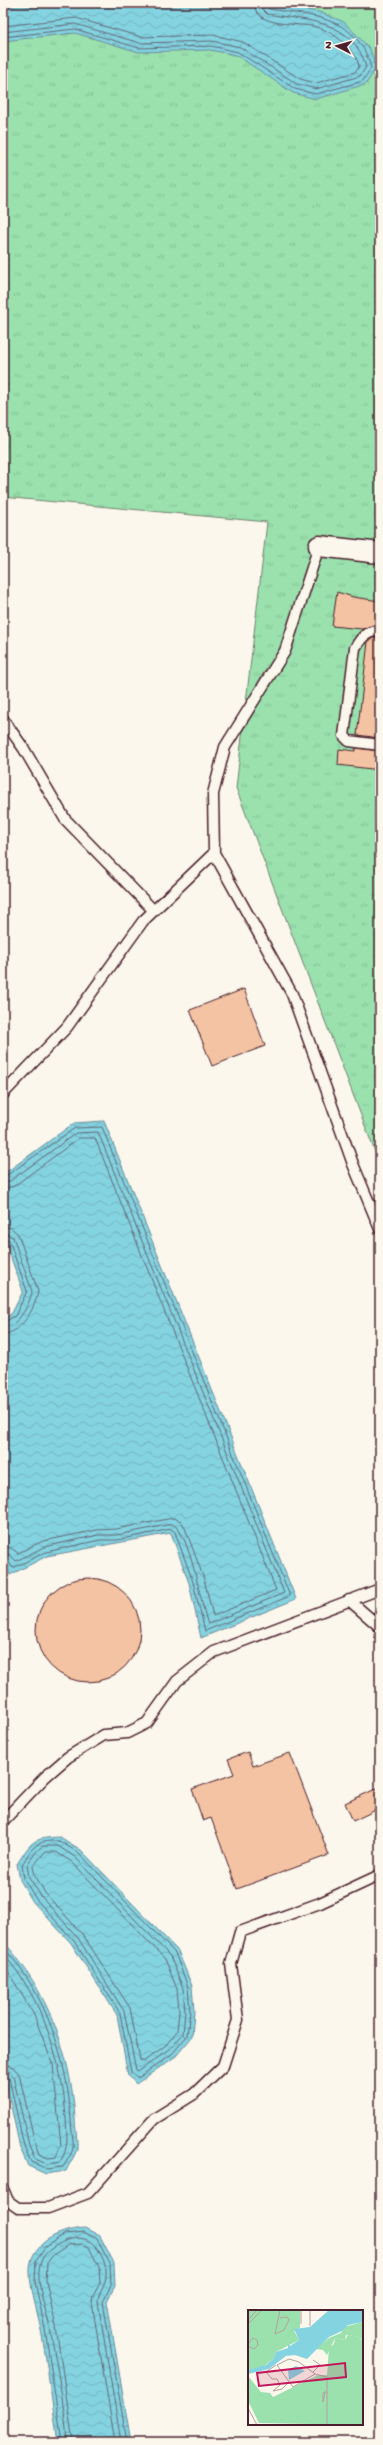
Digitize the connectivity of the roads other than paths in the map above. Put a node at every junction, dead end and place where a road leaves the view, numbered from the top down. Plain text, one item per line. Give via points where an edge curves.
1 (319, 546) joint
2 (380, 553) edge
3 (380, 631) edge
4 (3, 720) edge
5 (380, 745) edge
6 (214, 853) junction
7 (154, 911) junction
8 (3, 1094) edge
9 (380, 1229) edge
10 (380, 1589) edge
11 (349, 1600) junction
12 (380, 1627) edge
13 (3, 1821) edge
14 (380, 1875) edge
15 (3, 2189) edge

1 - 2 street
1 - 6 lane via 285,650 226,747 213,794
3 - 5 lane via 362,636 355,648 344,736 349,741
4 - 7 lane via 24,749 65,818
6 - 7 lane
6 - 9 lane via 292,994 353,1164
7 - 8 lane via 143,921 67,1027
10 - 11 lane
11 - 12 lane
11 - 13 lane via 214,1652 177,1681 147,1723 127,1734 104,1735 68,1757
14 - 15 lane via 320,1903 240,1932 231,1964 238,2020 223,2066 194,2094 154,2119 88,2193 48,2208 18,2208 8,2201

